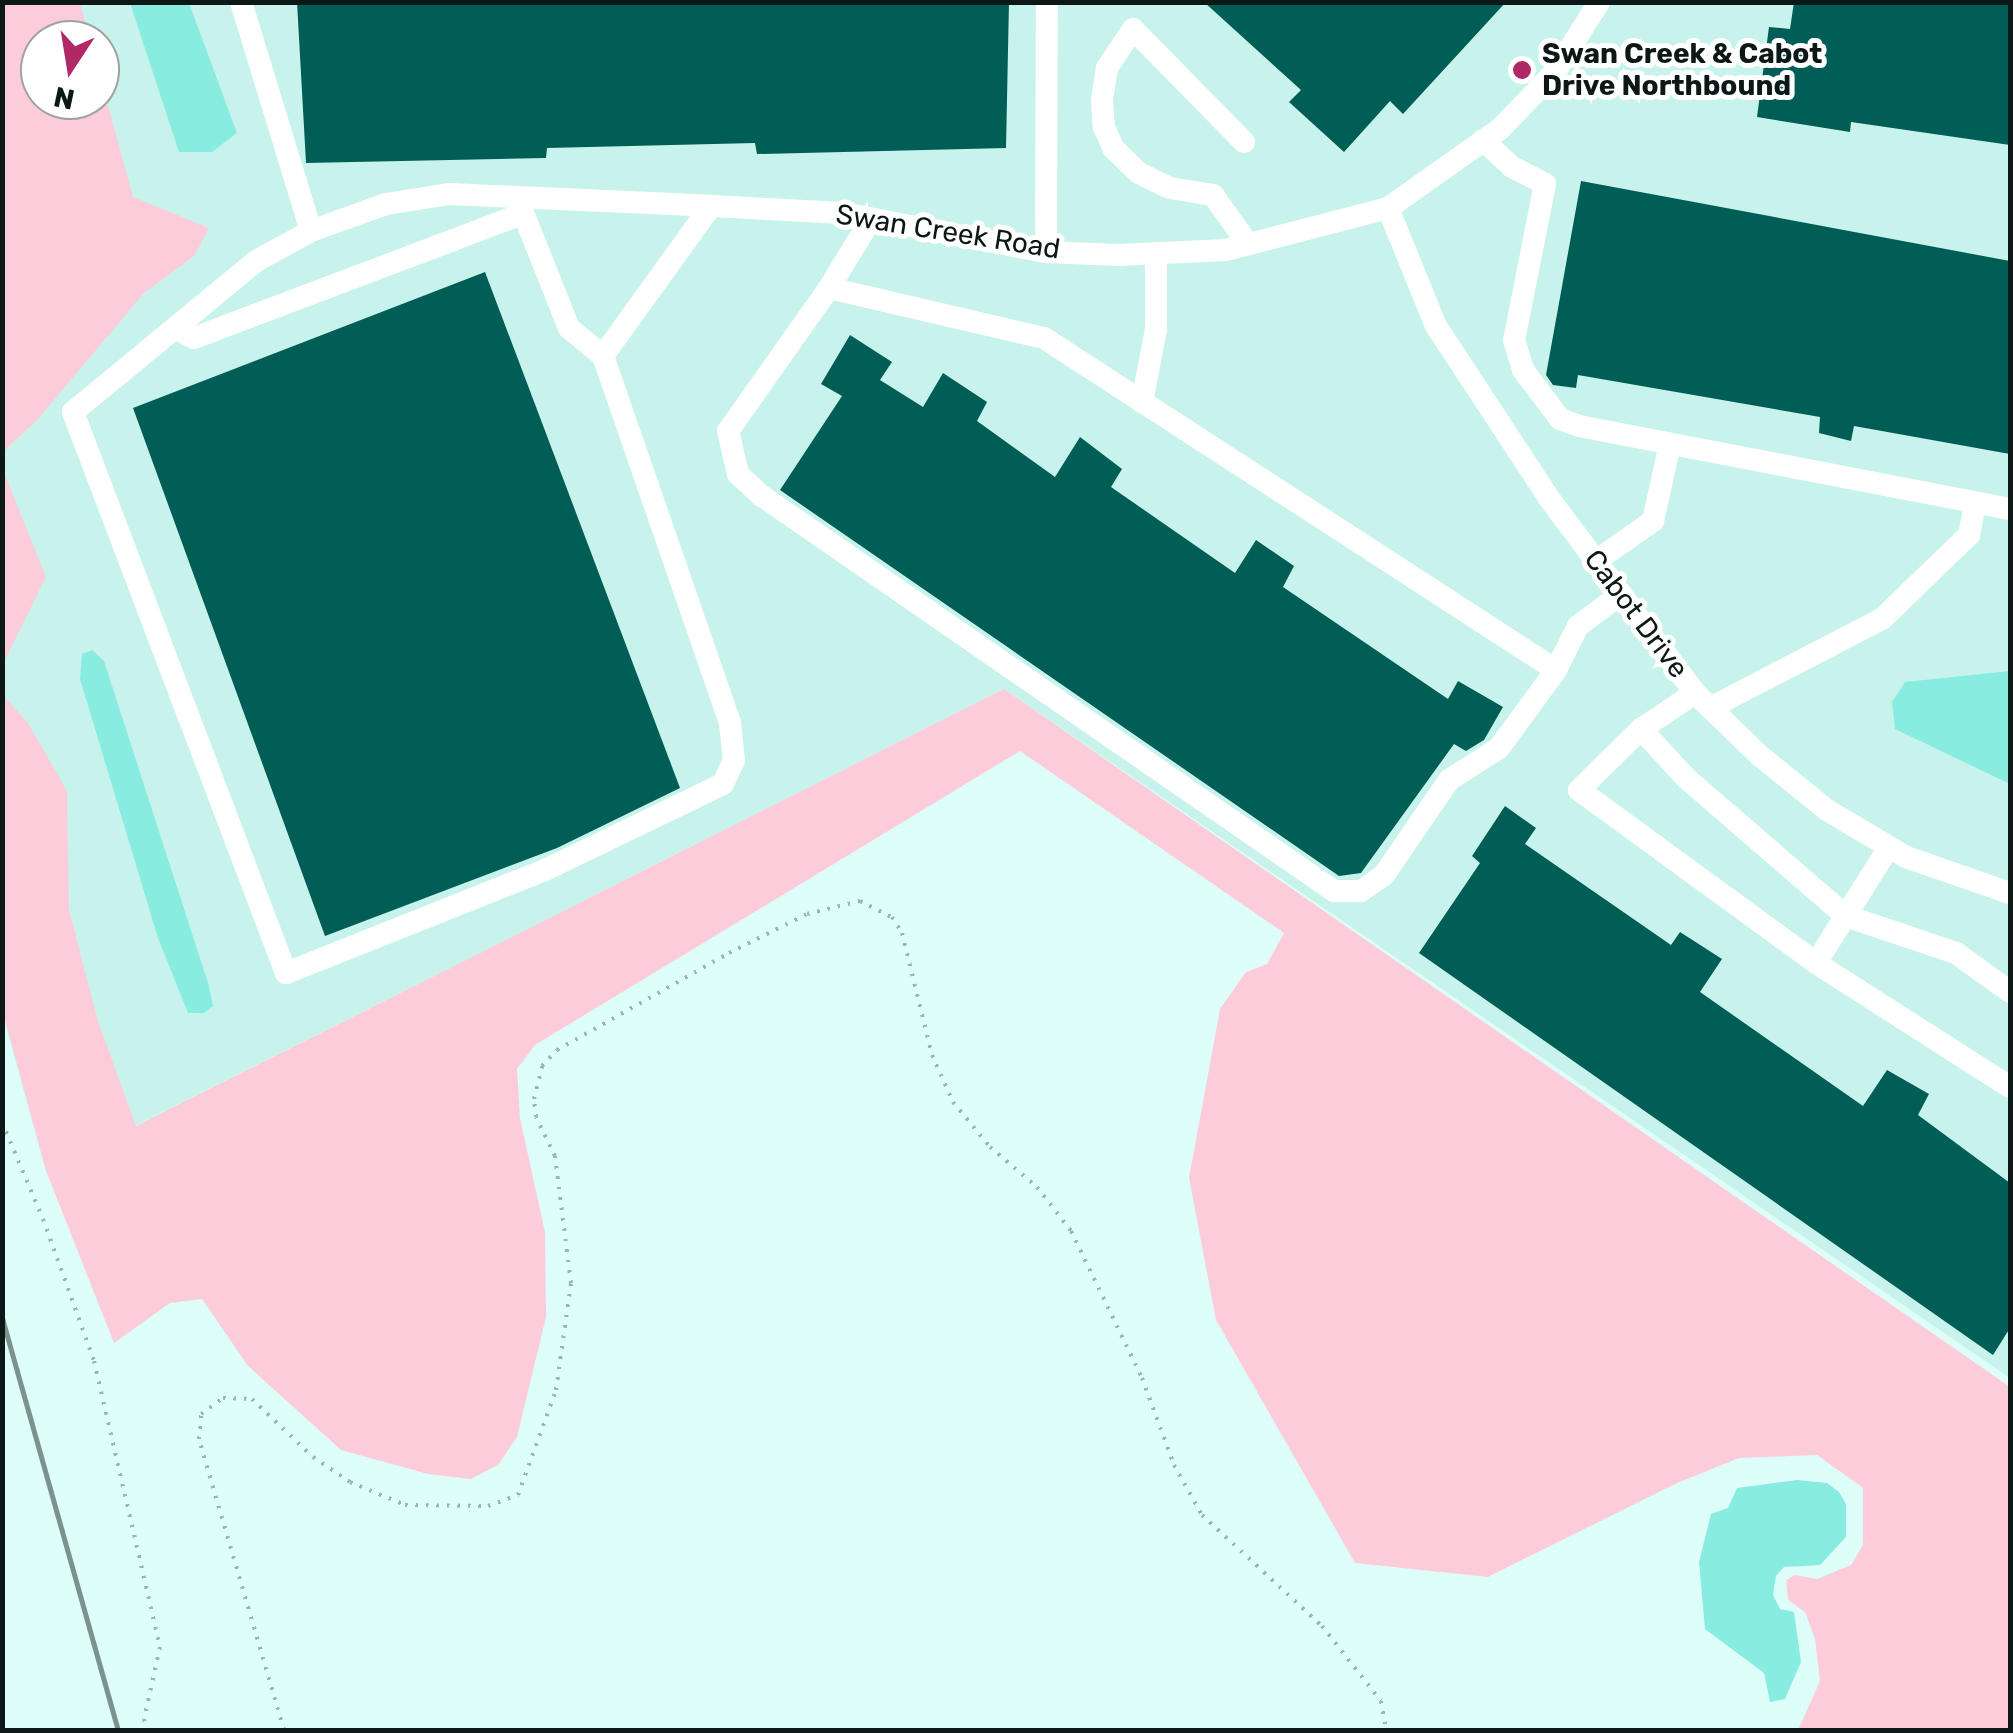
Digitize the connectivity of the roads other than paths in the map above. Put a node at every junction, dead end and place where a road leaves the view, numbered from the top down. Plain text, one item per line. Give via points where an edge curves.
1 (1047, 2) edge
2 (1599, 2) edge
3 (246, 9) edge
4 (1483, 140) junction
5 (1244, 142) dead end
6 (520, 206) junction
7 (710, 206) junction
8 (1388, 208) junction
9 (871, 219) junction
10 (311, 231) junction
11 (1248, 244) junction
12 (1046, 252) junction
13 (1156, 253) junction
14 (829, 288) junction
15 (174, 328) junction
16 (603, 356) junction
17 (1142, 402) junction
18 (1670, 444) junction
19 (1975, 502) junction
20 (2010, 510) edge
21 (1596, 561) junction
22 (1621, 594) junction
23 (1556, 670) junction
24 (1703, 701) junction
25 (1641, 729) junction
26 (1889, 847) junction
27 (2010, 892) edge
28 (1846, 916) junction
29 (1816, 963) junction
30 (2010, 992) edge
31 (2010, 1087) edge

1 - 12 street
2 - 4 street via 1555,72
3 - 10 street
4 - 8 street
4 - 18 street via 1512,167 1545,184 1514,340 1523,370 1560,419
5 - 11 street via 1132,30 1107,68 1102,100 1114,149 1138,172 1170,188 1213,196
6 - 7 street, Swan Creek Road
6 - 10 street, Swan Creek Road via 450,194 386,204
6 - 15 street via 194,338
6 - 16 street via 569,328
7 - 9 street, Swan Creek Road
7 - 16 street
8 - 11 street, Swan Creek Road
8 - 21 street, Cabot Drive via 1436,326
9 - 12 street, Swan Creek Road
9 - 14 street
10 - 15 street, Swan Creek Road via 256,262
11 - 13 street, Swan Creek Road
12 - 13 street, Swan Creek Road
13 - 17 street via 1156,329
14 - 17 street via 1044,338
14 - 23 street via 728,431 738,474 1334,891 1361,890 1384,875 1449,780 1499,748
15 - 16 street, Swan Creek Road via 74,412 286,972 545,870 722,784 734,760 730,723
17 - 23 street
18 - 19 street
18 - 21 street via 1653,522
19 - 20 street
19 - 24 street via 1969,535 1882,619
21 - 22 street, Cabot Drive
22 - 23 street via 1578,626
22 - 24 street, Cabot Drive
24 - 25 street
24 - 26 street, Cabot Drive via 1827,810
25 - 28 street via 1686,778
25 - 29 street via 1579,790
26 - 27 street, Cabot Drive
26 - 28 street
28 - 29 street
28 - 30 street via 1956,953
29 - 31 street

